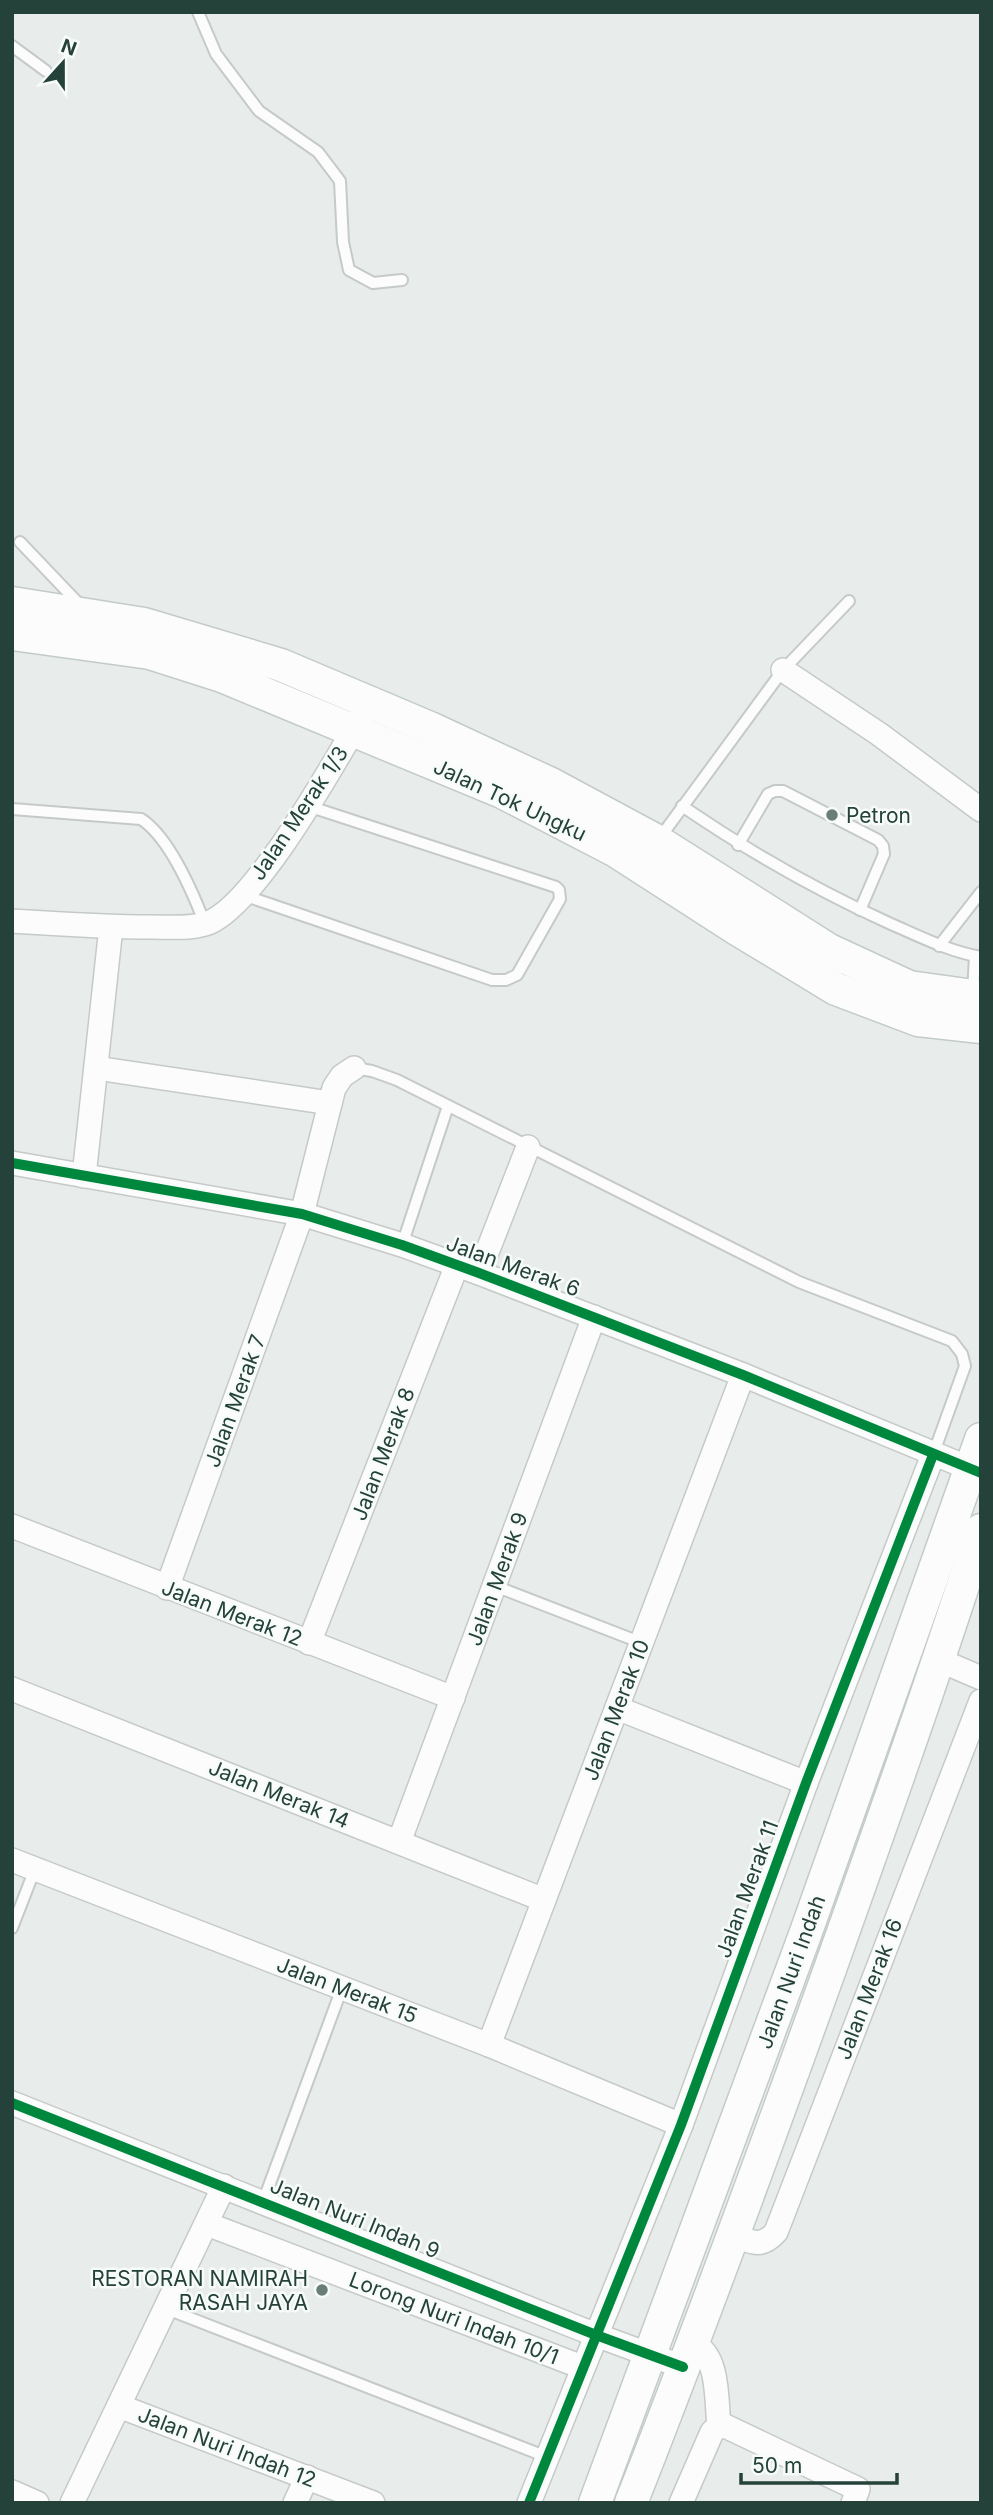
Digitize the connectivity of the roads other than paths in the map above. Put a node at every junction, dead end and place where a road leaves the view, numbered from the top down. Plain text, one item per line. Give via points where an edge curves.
1 (198, 12) edge
2 (12, 46) edge
3 (46, 71) dead end
4 (402, 280) dead end
5 (20, 542) dead end
6 (849, 601) dead end
7 (12, 603) edge
8 (90, 615) junction
9 (12, 634) edge
10 (783, 670) junction
11 (370, 703) junction
12 (353, 730) junction
13 (313, 798) junction
14 (682, 806) junction
15 (12, 809) edge
16 (981, 810) edge
17 (657, 841) junction
18 (738, 845) junction
19 (981, 892) edge
20 (243, 895) junction
21 (860, 910) junction
22 (12, 921) edge
23 (205, 924) junction
24 (111, 927) junction
25 (939, 946) junction
26 (978, 957) edge
27 (977, 996) edge
28 (981, 1027) edge
29 (354, 1068) joint
30 (96, 1069) junction
31 (330, 1103) junction
32 (449, 1106) junction
33 (528, 1147) junction
34 (12, 1163) edge
35 (85, 1176) junction
36 (302, 1214) junction
37 (402, 1245) junction
38 (457, 1265) junction
39 (480, 1273) junction
40 (594, 1317) junction
41 (743, 1375) junction
42 (981, 1439) edge
43 (933, 1455) junction
44 (975, 1471) edge
45 (12, 1526) edge
46 (981, 1530) edge
47 (495, 1586) junction
48 (167, 1588) junction
49 (309, 1643) junction
50 (642, 1643) junction
51 (939, 1660) junction
52 (981, 1678) edge
53 (12, 1689) edge
54 (453, 1698) junction
55 (981, 1701) edge
56 (617, 1708) junction
57 (806, 1783) junction
58 (399, 1842) junction
59 (12, 1860) edge
60 (35, 1869) junction
61 (544, 1900) junction
62 (12, 1928) edge
63 (342, 1988) junction
64 (489, 2045) junction
65 (15, 2110) edge
66 (681, 2125) junction
67 (224, 2186) junction
68 (263, 2202) junction
69 (207, 2224) junction
70 (733, 2235) junction
71 (167, 2309) junction
72 (596, 2335) junction
73 (650, 2356) junction
74 (688, 2356) junction
75 (583, 2367) junction
76 (120, 2406) junction
77 (719, 2426) junction
78 (547, 2457) junction
79 (307, 2477) junction
80 (12, 2493) edge
81 (679, 2499) edge
82 (37, 2503) edge
83 (72, 2503) edge
84 (295, 2503) edge
85 (373, 2503) edge
86 (529, 2503) edge
87 (595, 2503) edge
88 (631, 2503) edge
89 (853, 2503) edge

1 - 4 lane via 216,54 259,111 318,152 340,181 349,270 373,282
2 - 3 lane
5 - 8 lane
6 - 10 lane
7 - 8 main road, Jalan Tok Ungku
8 - 11 main road, Jalan Tok Ungku via 144,624 281,665
9 - 12 main road, Jalan Tok Ungku via 150,653 222,676
10 - 14 lane
10 - 16 street
11 - 12 street, Jalan Merak 1/3
11 - 17 main road, Jalan Tok Ungku via 551,784
12 - 13 street, Jalan Merak 1/3
12 - 28 main road, Jalan Tok Ungku via 502,792 617,851 836,989 918,1020
13 - 20 street, Jalan Merak 1/3
13 - 20 lane via 559,890 559,899 517,975 492,980
14 - 17 lane
14 - 18 lane
15 - 23 lane via 141,819 156,832 190,884
17 - 27 main road, Jalan Tok Ungku via 829,950 909,987
18 - 21 lane
18 - 21 lane via 768,794 775,790 878,840 884,854
19 - 25 lane
20 - 23 street, Jalan Merak 1/3
21 - 25 lane
22 - 24 street
23 - 24 street
24 - 30 street
25 - 26 lane
26 - 27 lane
29 - 31 street, Jalan Merak 7 via 342,1076
29 - 32 lane via 397,1080
30 - 31 street
30 - 35 street
31 - 36 street, Jalan Merak 7
32 - 33 lane
32 - 37 lane
33 - 39 street
33 - 43 lane via 799,1282 952,1341 965,1366
34 - 35 street, Jalan Merak 6
35 - 36 street, Jalan Merak 6
36 - 37 street, Jalan Merak 6
36 - 48 street, Jalan Merak 7
37 - 38 street, Jalan Merak 6
38 - 39 street, Jalan Merak 6
38 - 49 street, Jalan Merak 8
39 - 40 street, Jalan Merak 6
40 - 41 street, Jalan Merak 6
40 - 47 street, Jalan Merak 9
41 - 43 street, Jalan Merak 6
41 - 50 street, Jalan Merak 10
42 - 44 main road, Jalan Nuri Indah
43 - 44 street, Jalan Merak 6
43 - 57 street, Jalan Merak 11
44 - 73 main road, Jalan Nuri Indah
45 - 48 street, Jalan Merak 12
46 - 51 main road, Jalan Nuri Indah
47 - 50 lane
47 - 54 street, Jalan Merak 9
48 - 49 street, Jalan Merak 12
49 - 54 street, Jalan Merak 12
50 - 56 street, Jalan Merak 10
51 - 52 street
51 - 70 main road, Jalan Nuri Indah
53 - 58 street, Jalan Merak 14
54 - 58 street, Jalan Merak 9
55 - 70 street, Jalan Merak 16 via 776,2232 761,2243
56 - 57 street
56 - 61 street, Jalan Merak 10
57 - 66 street, Jalan Merak 11
58 - 61 street, Jalan Merak 14
59 - 60 street, Jalan Merak 15
60 - 62 lane
60 - 63 street, Jalan Merak 15
61 - 64 street, Jalan Merak 10
63 - 64 street, Jalan Merak 15
63 - 68 lane
64 - 66 street, Jalan Merak 15
65 - 67 street, Jalan Nuri Indah 9
66 - 72 street, Jalan Merak 11
67 - 68 street, Jalan Nuri Indah 9
67 - 69 street
68 - 72 street, Jalan Nuri Indah 9
69 - 71 street
69 - 75 street, Lorong Nuri Indah 10/1
70 - 74 main road, Jalan Nuri Indah
71 - 76 street
71 - 78 lane
72 - 73 street, Jalan Nuri Indah 9
72 - 75 street
73 - 74 street, Jalan Nuri Indah 9
73 - 87 main road, Jalan Nuri Indah
74 - 77 street via 700,2347 707,2354
74 - 88 main road, Jalan Nuri Indah
75 - 78 street
76 - 79 street, Jalan Nuri Indah 12
76 - 83 street
77 - 81 street
77 - 89 street via 732,2428 858,2489
78 - 86 street
79 - 84 street
79 - 85 street, Jalan Nuri Indah 12
80 - 82 street

